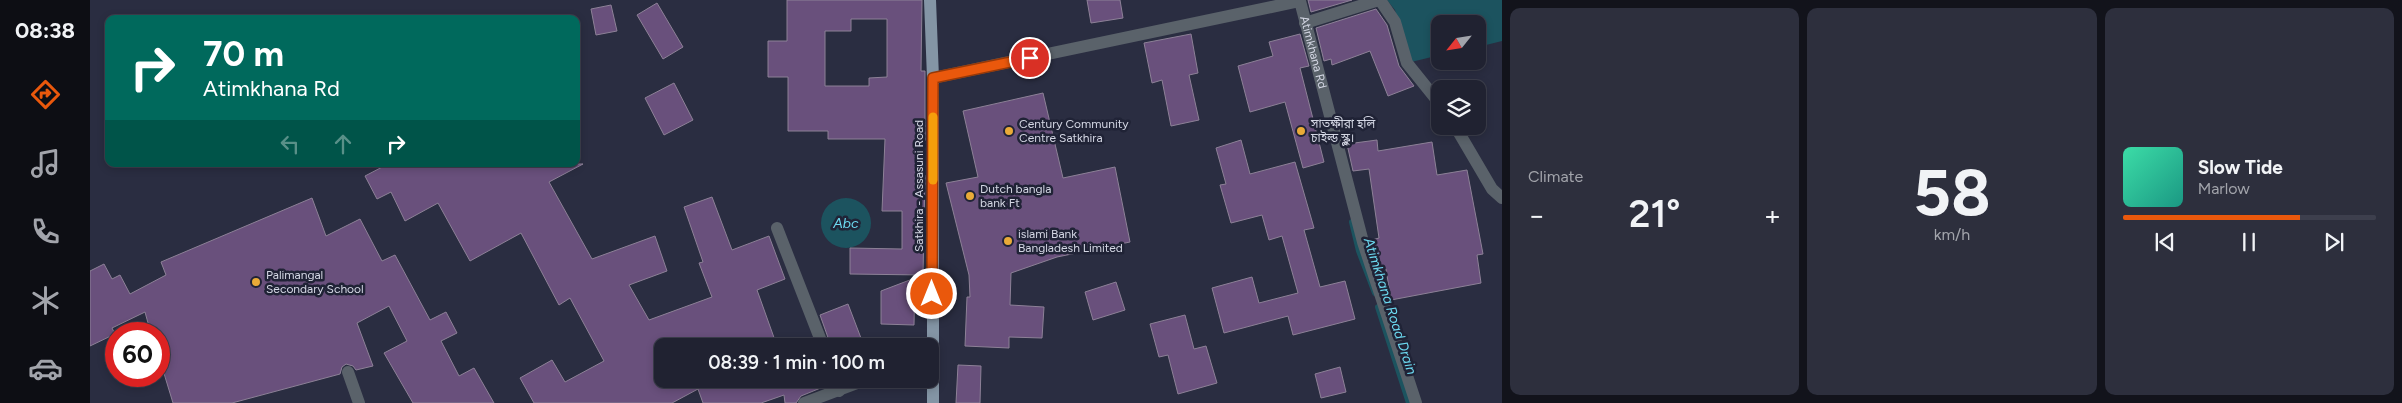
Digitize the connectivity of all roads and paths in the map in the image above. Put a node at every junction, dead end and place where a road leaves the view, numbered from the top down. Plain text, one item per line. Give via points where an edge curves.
1 (930, 0) edge
2 (1380, 0) edge
3 (1300, 1) edge
4 (1305, 23) junction
5 (933, 78) junction
6 (1431, 93) edge
7 (1461, 135) edge
8 (1502, 198) edge
9 (777, 228) dead end
10 (820, 338) edge
11 (931, 338) edge
12 (348, 372) dead end
13 (832, 388) edge
14 (932, 388) edge
15 (360, 403) edge
16 (804, 403) edge
17 (933, 403) edge
18 (1416, 403) edge

1 - 5 main road, Satkhira - Assasuni Road
2 - 4 street
2 - 6 street via 1395,22 1407,63
3 - 4 street, Atimkhana Rd
3 - 5 street, Atimkhana Rd
4 - 18 street, Atimkhana Rd via 1363,242
5 - 11 main road, Satkhira - Assasuni Road
7 - 8 street via 1492,189
9 - 10 street
12 - 15 street
13 - 16 street
14 - 17 main road, Satkhira - Assasuni Road

